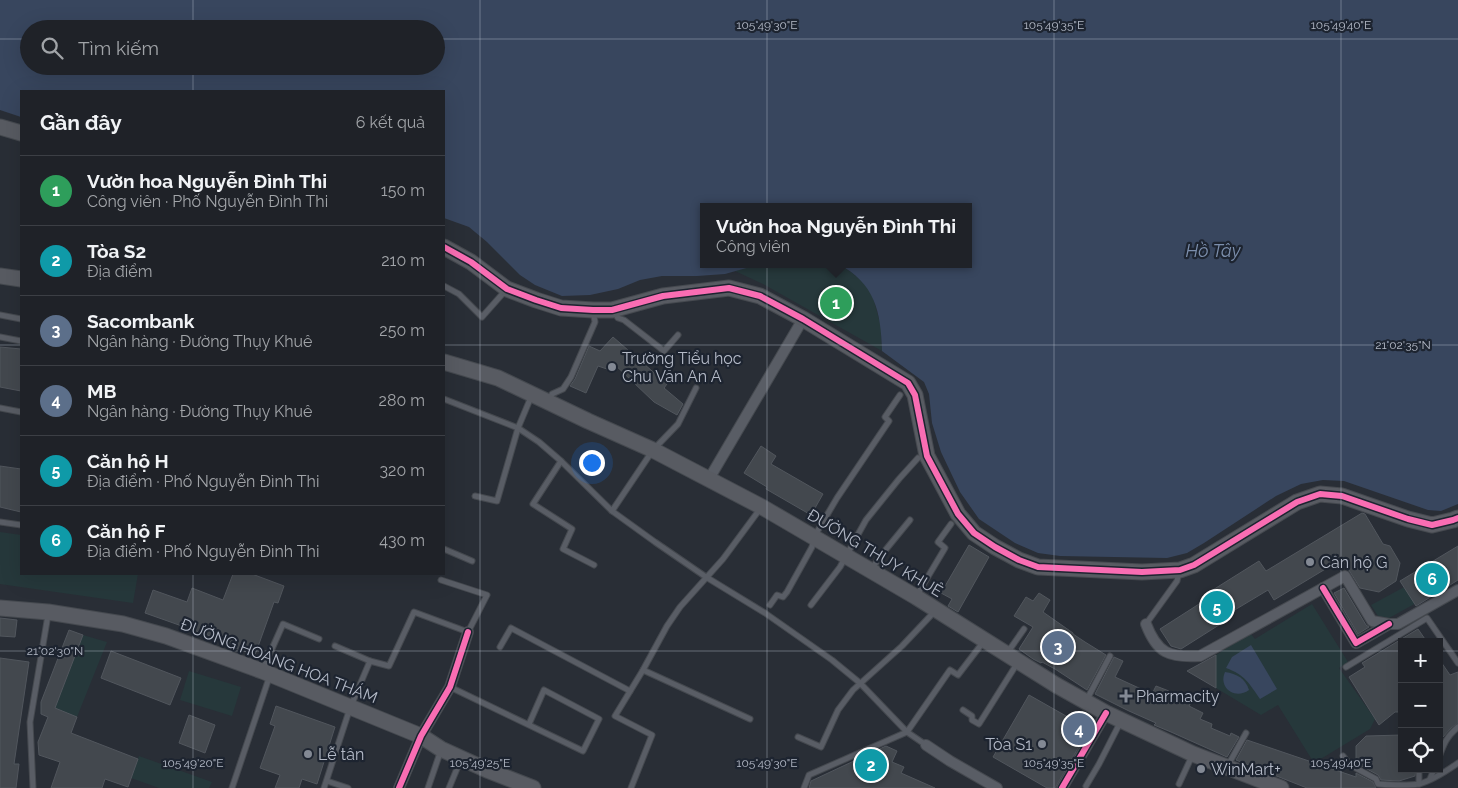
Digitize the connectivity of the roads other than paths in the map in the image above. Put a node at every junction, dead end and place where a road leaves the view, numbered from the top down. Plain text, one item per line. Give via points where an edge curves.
1 (0, 127) edge
2 (20, 133) edge
3 (445, 248) edge
4 (0, 276) edge
5 (20, 279) edge
6 (445, 286) edge
7 (507, 289) junction
8 (593, 310) junction
9 (612, 310) junction
10 (0, 316) edge
11 (20, 319) edge
12 (803, 319) junction
13 (678, 335) dead end
14 (0, 337) edge
15 (20, 341) edge
16 (445, 362) edge
17 (696, 388) dead end
18 (533, 394) junction
19 (900, 395) dead end
20 (445, 399) edge
21 (548, 402) junction
22 (0, 408) edge
23 (20, 412) edge
24 (518, 428) junction
25 (653, 450) junction
26 (918, 458) dead end
27 (561, 462) junction
28 (709, 479) junction
29 (475, 496) dead end
30 (762, 507) junction
31 (612, 511) junction
32 (1458, 518) edge
33 (910, 520) dead end
34 (0, 522) edge
35 (951, 524) dead end
36 (20, 525) edge
37 (814, 537) junction
38 (445, 549) edge
39 (845, 556) junction
40 (472, 561) dead end
41 (594, 565) dead end
42 (1180, 570) junction
43 (871, 571) junction
44 (706, 577) junction
45 (441, 580) dead end
46 (1323, 588) junction
47 (1458, 590) edge
48 (916, 597) junction
49 (770, 605) dead end
50 (811, 605) dead end
51 (0, 608) edge
52 (936, 610) junction
53 (48, 612) junction
54 (1146, 624) joint
55 (1390, 624) junction
56 (1024, 629) dead end
57 (468, 632) junction
58 (319, 639) dead end
59 (984, 640) junction
60 (335, 646) dead end
61 (500, 647) dead end
62 (1014, 656) junction
63 (1110, 656) dead end
64 (370, 661) junction
65 (1458, 663) edge
66 (1346, 667) dead end
67 (643, 670) junction
68 (266, 673) junction
69 (860, 683) junction
70 (450, 687) junction
71 (630, 691) junction
72 (1086, 702) junction
73 (350, 708) junction
74 (963, 710) dead end
75 (1106, 713) junction
76 (750, 719) dead end
77 (1121, 721) junction
78 (529, 724) junction
79 (1458, 728) edge
80 (907, 732) junction
81 (1246, 733) dead end
82 (421, 736) junction
83 (798, 737) dead end
84 (926, 745) joint
85 (1443, 746) edge
86 (441, 749) junction
87 (1193, 754) junction
88 (1343, 756) dead end
89 (461, 758) junction
90 (1458, 763) edge
91 (1227, 767) junction
92 (1419, 773) edge
93 (1432, 773) edge
94 (1430, 779) junction
95 (326, 781) junction
96 (1179, 784) dead end
97 (1420, 784) junction
98 (1086, 786) dead end
99 (1392, 786) edge
100 (33, 788) edge
101 (232, 788) edge
102 (324, 788) edge
103 (348, 788) edge
104 (399, 788) edge
105 (428, 788) edge
106 (449, 788) edge
107 (533, 788) edge
108 (631, 788) edge
109 (804, 788) edge
110 (997, 788) edge
111 (1062, 788) edge
112 (1281, 788) edge

1 - 2 main road
3 - 7 main road
4 - 5 main road
6 - 7 lane via 460,294 482,317
7 - 8 main road via 560,308
8 - 9 main road
8 - 21 lane via 595,322 571,377
9 - 12 main road via 663,296 729,288 760,296
9 - 13 lane via 618,318 664,351
10 - 11 lane
12 - 28 street
12 - 42 main road via 908,383 915,395 927,456 958,514 974,533 995,547 1038,567 1142,572
14 - 15 lane
16 - 18 main road, ĐƯỜNG THỤY KHUÊ via 498,378
17 - 25 lane via 678,424
18 - 21 main road, ĐƯỜNG THỤY KHUÊ
18 - 24 lane
19 - 37 lane via 885,417 889,421 836,498
20 - 24 lane
21 - 25 main road, ĐƯỜNG THỤY KHUÊ
22 - 23 lane
24 - 27 lane
24 - 29 lane via 497,501
25 - 28 main road, ĐƯỜNG THỤY KHUÊ
25 - 31 lane
26 - 39 lane via 866,520
27 - 31 lane
27 - 41 lane via 533,504 572,530 563,549
28 - 30 main road, ĐƯỜNG THỤY KHUÊ
30 - 37 main road, ĐƯỜNG THỤY KHUÊ
30 - 44 lane
31 - 44 lane
32 - 42 main road via 1432,525 1342,496 1320,494 1297,502 1194,565
33 - 43 lane
34 - 36 lane
35 - 48 lane via 938,542 945,548
37 - 39 main road, ĐƯỜNG THỤY KHUÊ
37 - 49 lane via 812,547 787,592 783,597 777,595
38 - 40 lane
39 - 43 main road, ĐƯỜNG THỤY KHUÊ
39 - 50 lane
42 - 54 lane via 1177,581
43 - 48 main road, ĐƯỜNG THỤY KHUÊ
44 - 67 lane via 667,626
44 - 69 lane via 781,624
45 - 57 lane via 487,595
46 - 54 street via 1200,656 1182,657 1163,651 1151,638
46 - 55 street via 1345,576 1372,621
46 - 55 street via 1356,643
47 - 55 street via 1398,624
48 - 52 main road, ĐƯỜNG THỤY KHUÊ
51 - 53 main road, ĐƯỜNG HOÀNG HOA THÁM
52 - 59 main road, ĐƯỜNG THỤY KHUÊ
52 - 69 lane
53 - 68 main road, ĐƯỜNG HOÀNG HOA THÁM via 123,624 166,636
53 - 100 lane via 30,722
56 - 62 lane
57 - 64 lane via 414,612 389,666
57 - 70 street
58 - 68 lane via 283,624
59 - 62 main road, ĐƯỜNG THỤY KHUÊ
59 - 80 lane via 958,676 950,670
60 - 64 lane
61 - 71 lane via 510,628
62 - 72 main road, ĐƯỜNG THỤY KHUÊ
62 - 74 lane via 979,724
63 - 72 lane
64 - 73 lane
65 - 66 lane via 1427,618
67 - 71 lane
67 - 76 lane
68 - 73 main road, ĐƯỜNG HOÀNG HOA THÁM
68 - 101 lane
69 - 80 lane
69 - 83 lane via 838,710 821,747
70 - 78 lane
70 - 82 street
71 - 108 lane via 615,716 652,735
72 - 75 main road, ĐƯỜNG THỤY KHUÊ
73 - 82 main road, ĐƯỜNG HOÀNG HOA THÁM
73 - 95 lane
75 - 77 main road, ĐƯỜNG THỤY KHUÊ
75 - 111 street
77 - 87 main road, ĐƯỜNG THỤY KHUÊ
77 - 98 lane
78 - 78 lane via 583,750 599,719 544,690
79 - 85 lane
80 - 84 lane
80 - 109 lane via 809,774
81 - 91 lane
82 - 86 main road, ĐƯỜNG HOÀNG HOA THÁM
82 - 104 street
84 - 110 street
86 - 89 main road, ĐƯỜNG HOÀNG HOA THÁM
86 - 105 lane
87 - 91 main road, ĐƯỜNG THỤY KHUÊ
87 - 96 lane
88 - 99 lane via 1350,765 1376,779 1378,784
89 - 106 lane
89 - 107 main road, ĐƯỜNG HOÀNG HOA THÁM
90 - 94 lane
91 - 112 main road, ĐƯỜNG THỤY KHUÊ
92 - 97 lane
93 - 94 lane
94 - 97 lane
95 - 102 lane
95 - 103 lane
97 - 99 lane

